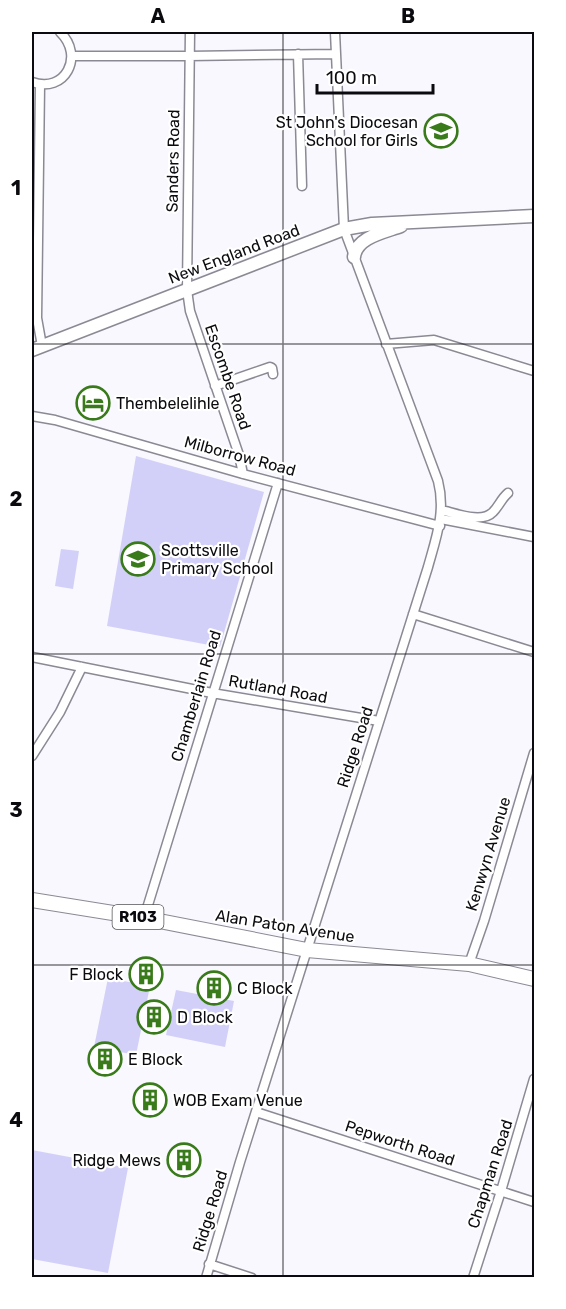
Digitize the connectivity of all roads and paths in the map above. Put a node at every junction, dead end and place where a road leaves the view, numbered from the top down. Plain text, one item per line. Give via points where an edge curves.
1 (60, 32) edge
2 (190, 32) edge
3 (335, 32) edge
4 (298, 54) junction
5 (336, 54) junction
6 (72, 56) junction
7 (189, 56) junction
8 (36, 83) edge
9 (302, 186) dead end
10 (534, 216) edge
11 (457, 220) junction
12 (413, 221) junction
13 (534, 221) edge
14 (344, 229) junction
15 (354, 257) junction
16 (187, 290) junction
17 (386, 344) junction
18 (37, 348) edge
19 (534, 371) edge
20 (273, 374) dead end
21 (215, 386) junction
22 (32, 416) edge
23 (243, 474) junction
24 (278, 483) junction
25 (508, 492) dead end
26 (441, 518) junction
27 (534, 537) edge
28 (413, 614) junction
29 (534, 652) edge
30 (32, 657) edge
31 (82, 667) junction
32 (212, 693) junction
33 (379, 721) junction
34 (534, 753) edge
35 (32, 756) edge
36 (32, 900) edge
37 (144, 918) junction
38 (308, 950) junction
39 (468, 964) junction
40 (534, 979) edge
41 (534, 1079) edge
42 (256, 1112) junction
43 (501, 1191) junction
44 (534, 1202) edge
45 (209, 1264) junction
46 (206, 1278) edge
47 (252, 1278) edge
48 (473, 1278) edge

1 - 6 street via 71,47
2 - 7 street, Sanders Road
3 - 5 street, Ridge Road
4 - 5 street
4 - 7 street
4 - 9 street
5 - 14 street, Ridge Road
6 - 7 street
6 - 8 street via 62,77 52,83
7 - 16 street, Sanders Road
8 - 18 street
10 - 11 street, New England Road
11 - 12 street, New England Road
11 - 13 street, New England Road
12 - 14 street, New England Road
12 - 15 street via 360,243
14 - 15 street, Ridge Road
14 - 16 street, New England Road
15 - 17 street, Ridge Road
16 - 18 street, New England Road
16 - 21 street, Escombe Road
17 - 19 street via 434,340
17 - 26 street, Ridge Road via 438,481
20 - 21 street via 270,367
21 - 23 street, Escombe Road
22 - 23 street, Milborrow Road
23 - 24 street, Milborrow Road
24 - 26 street, Milborrow Road
24 - 32 street, Chamberlain Road
25 - 26 street via 493,512 482,518
26 - 27 street
26 - 28 street, Ridge Road
28 - 29 street
28 - 33 street, Ridge Road
30 - 31 street, Rutland Road
31 - 32 street, Rutland Road
31 - 35 street
32 - 33 street, Rutland Road
32 - 37 street, Chamberlain Road
33 - 38 street, Ridge Road
34 - 39 street, Kenwyn Avenue
36 - 37 main road, Alan Paton Avenue / R103
37 - 38 main road, Alan Paton Avenue / R103
38 - 39 main road, Alan Paton Avenue / R103
38 - 42 street, Ridge Road
39 - 40 main road, Alan Paton Avenue / R103
41 - 43 street, Chapman Road
42 - 43 street, Pepworth Road
42 - 45 street, Ridge Road
43 - 44 street, Pepworth Road
43 - 48 street, Chapman Road
45 - 46 street, Ridge Road
45 - 47 street

